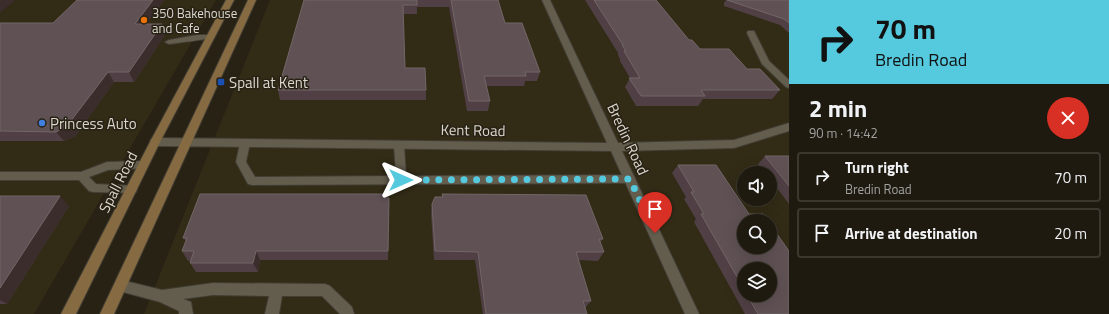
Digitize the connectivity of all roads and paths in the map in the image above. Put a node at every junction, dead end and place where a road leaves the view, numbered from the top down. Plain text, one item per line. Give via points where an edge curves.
1 (230, 0) edge
2 (252, 0) edge
3 (546, 0) edge
4 (750, 33) dead end
5 (210, 37) junction
6 (169, 42) dead end
7 (789, 85) edge
8 (789, 127) edge
9 (155, 142) junction
10 (187, 143) junction
11 (245, 143) junction
12 (399, 145) junction
13 (615, 147) junction
14 (144, 165) junction
15 (0, 176) edge
16 (82, 176) junction
17 (630, 179) junction
18 (401, 180) junction
19 (132, 189) junction
20 (121, 286) junction
21 (277, 290) junction
22 (162, 296) junction
23 (68, 314) edge
24 (107, 314) edge
25 (186, 314) edge
26 (272, 314) edge
27 (347, 314) edge
28 (692, 314) edge

1 - 5 main road, Spall Road
2 - 10 main road
3 - 13 street, Bredin Road
4 - 7 street via 765,62
5 - 6 lane
5 - 9 main road, Spall Road
8 - 13 street, Kent Road via 734,144
9 - 10 street, Kent Road
9 - 14 main road, Spall Road
10 - 11 street, Kent Road
10 - 20 main road
11 - 12 street, Kent Road
11 - 18 lane via 241,162 252,181
12 - 13 street, Kent Road
12 - 18 lane
13 - 17 street, Bredin Road
14 - 16 lane via 107,166
14 - 19 main road, Spall Road
15 - 16 lane
16 - 19 lane via 93,188
17 - 18 lane
17 - 28 street, Bredin Road
19 - 23 main road, Spall Road
20 - 22 lane
20 - 24 main road
21 - 22 lane via 213,289
21 - 26 lane
21 - 27 lane via 325,290
22 - 25 lane via 186,307

